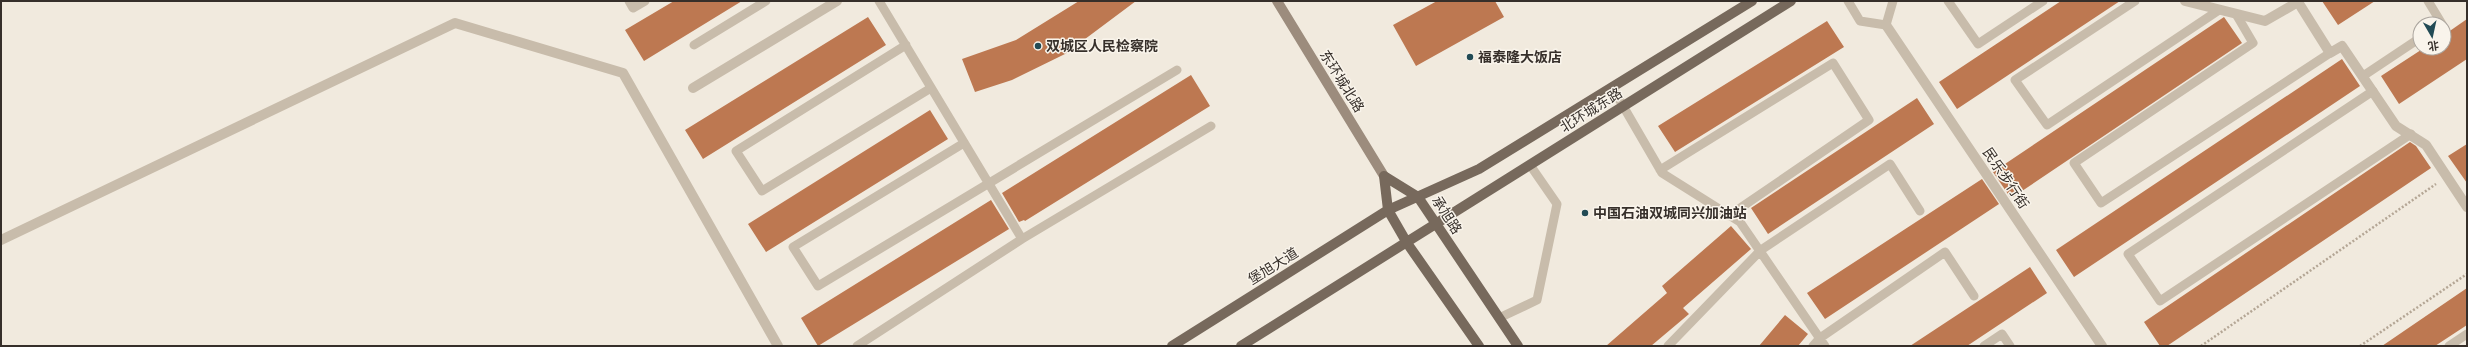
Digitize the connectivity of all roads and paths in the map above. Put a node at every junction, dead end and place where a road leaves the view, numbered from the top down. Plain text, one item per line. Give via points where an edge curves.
1 (629, 1) edge
2 (645, 1) edge
3 (766, 1) edge
4 (837, 1) edge
5 (879, 1) edge
6 (1277, 1) edge
7 (1752, 1) edge
8 (1791, 1) edge
9 (1848, 1) edge
10 (1893, 1) edge
11 (1948, 1) edge
12 (2043, 1) edge
13 (2135, 1) edge
14 (2185, 1) edge
15 (2298, 1) edge
16 (2428, 1) edge
17 (2219, 10) junction
18 (2236, 14) junction
19 (2437, 16) edge
20 (1886, 25) junction
21 (2412, 43) edge
22 (694, 45) dead end
23 (906, 45) junction
24 (2330, 53) junction
25 (1177, 70) dead end
26 (2363, 76) junction
27 (1612, 87) junction
28 (694, 88) dead end
29 (932, 88) junction
30 (2373, 91) junction
31 (1624, 106) junction
32 (1211, 126) dead end
33 (2411, 134) junction
34 (964, 143) junction
35 (1530, 165) junction
36 (1660, 170) junction
37 (1384, 176) junction
38 (2447, 177) junction
39 (989, 183) junction
40 (1418, 197) junction
41 (2467, 207) edge
42 (1388, 210) junction
43 (1920, 211) dead end
44 (1730, 216) junction
45 (1436, 224) junction
46 (1022, 239) junction
47 (1, 240) edge
48 (1406, 243) junction
49 (1761, 250) junction
50 (2467, 274) edge
51 (1974, 296) dead end
52 (1499, 318) junction
53 (2467, 334) edge
54 (1822, 342) edge
55 (778, 346) edge
56 (856, 346) edge
57 (1172, 346) edge
58 (1241, 346) edge
59 (1479, 346) edge
60 (1518, 346) edge
61 (1668, 346) edge
62 (1813, 346) edge
63 (1984, 346) edge
64 (2010, 346) edge
65 (2102, 346) edge
66 (2201, 346) edge
67 (2360, 346) edge
68 (2449, 346) edge

1 - 2 lane via 633,8
3 - 22 lane
4 - 28 street
5 - 23 lane
6 - 37 main road, 东环城北路
7 - 27 main road, 北环城东路
8 - 31 main road, 北环城东路
9 - 20 lane via 1860,21
10 - 20 lane
11 - 12 lane via 1978,44
13 - 17 lane via 2015,80 2047,125
14 - 17 street
15 - 18 street via 2265,21
15 - 24 street
16 - 19 lane
17 - 18 street
18 - 24 lane via 2253,43 2074,163 2101,203
20 - 65 street, 民乐步行街
21 - 26 lane
23 - 29 lane
23 - 29 lane via 736,151 762,191
24 - 26 street via 2342,46
25 - 39 lane
26 - 30 street
27 - 31 lane
27 - 40 main road, 北环城东路 via 1479,169
29 - 34 lane
30 - 33 street via 2396,126
30 - 33 lane via 2128,254 2160,301
31 - 35 main road, 北环城东路
31 - 36 lane
32 - 46 lane
33 - 38 street via 2426,145
34 - 39 lane
34 - 39 lane via 793,247 818,286
35 - 45 main road, 北环城东路
35 - 52 lane via 1557,204 1537,300
36 - 44 lane
36 - 44 lane via 1833,63 1869,120
37 - 40 main road, 承旭路
37 - 42 main road
38 - 41 street
38 - 66 path
39 - 46 lane
40 - 42 main road, 北环城东路
40 - 45 main road, 承旭路
42 - 48 main road
42 - 57 main road, 堡旭大道
43 - 49 lane via 1890,164
44 - 49 lane via 1740,222
45 - 48 main road, 北环城东路
45 - 52 main road, 承旭路
46 - 56 lane
47 - 55 street via 455,23 623,73
48 - 58 main road
48 - 59 main road
49 - 54 lane
49 - 61 lane
50 - 67 path
51 - 54 lane via 1945,252
52 - 60 main road, 承旭路
53 - 68 lane
54 - 62 lane
63 - 64 lane via 2002,334

